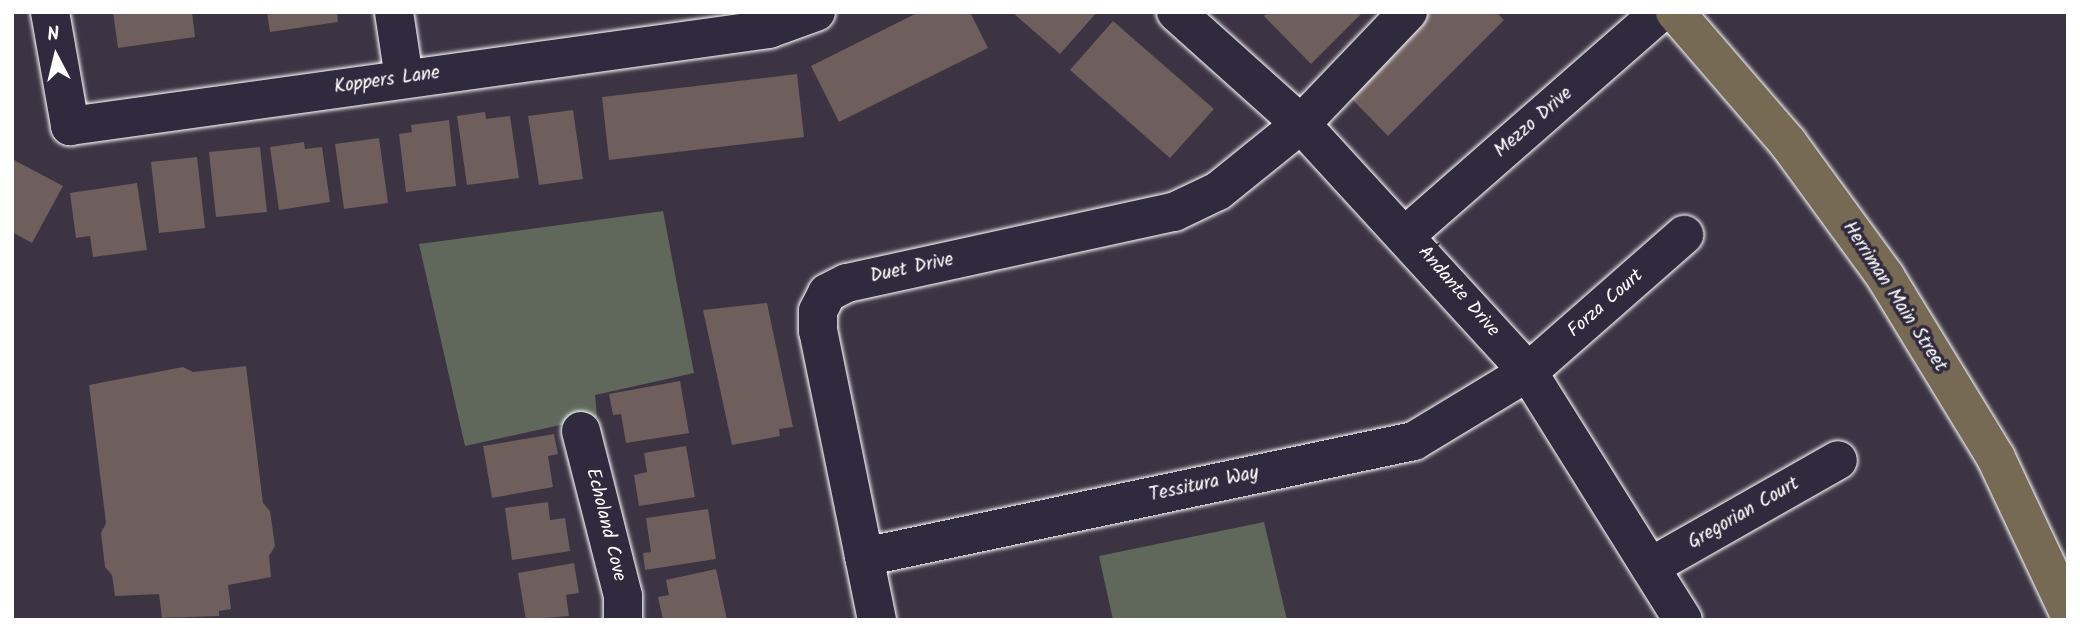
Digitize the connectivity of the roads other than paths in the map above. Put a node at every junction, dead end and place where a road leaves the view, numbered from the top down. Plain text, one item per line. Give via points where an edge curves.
1 (50, 12) edge
2 (394, 12) edge
3 (816, 12) edge
4 (1176, 12) edge
5 (1408, 12) edge
6 (1661, 12) edge
7 (1675, 12) edge
8 (404, 78) junction
9 (1301, 124) junction
10 (1407, 234) junction
11 (1684, 235) dead end
12 (1528, 372) junction
13 (581, 431) dead end
14 (1838, 460) dead end
15 (864, 557) junction
16 (1650, 567) junction
17 (2068, 611) edge
18 (623, 620) edge
19 (877, 620) edge
20 (1683, 620) edge

1 - 8 street, Koppers Lane via 70,125
2 - 8 street
3 - 8 street, Koppers Lane via 769,29
4 - 9 street, Andante Drive
5 - 9 street
6 - 10 street, Mezzo Drive
7 - 17 main road, Herriman Main Street via 1788,143 1885,276 1996,458
9 - 10 street, Andante Drive
9 - 15 street, Duet Drive via 1218,191 1174,212 847,283 827,293 818,311 818,331
10 - 12 street, Andante Drive
11 - 12 street, Forza Court
12 - 15 street, Tessitura Way via 1414,441
12 - 16 street, Andante Drive
13 - 18 street, Echoland Cove via 623,596
14 - 16 street, Gregorian Court
15 - 19 street, Duet Drive
16 - 20 street, Andante Drive

